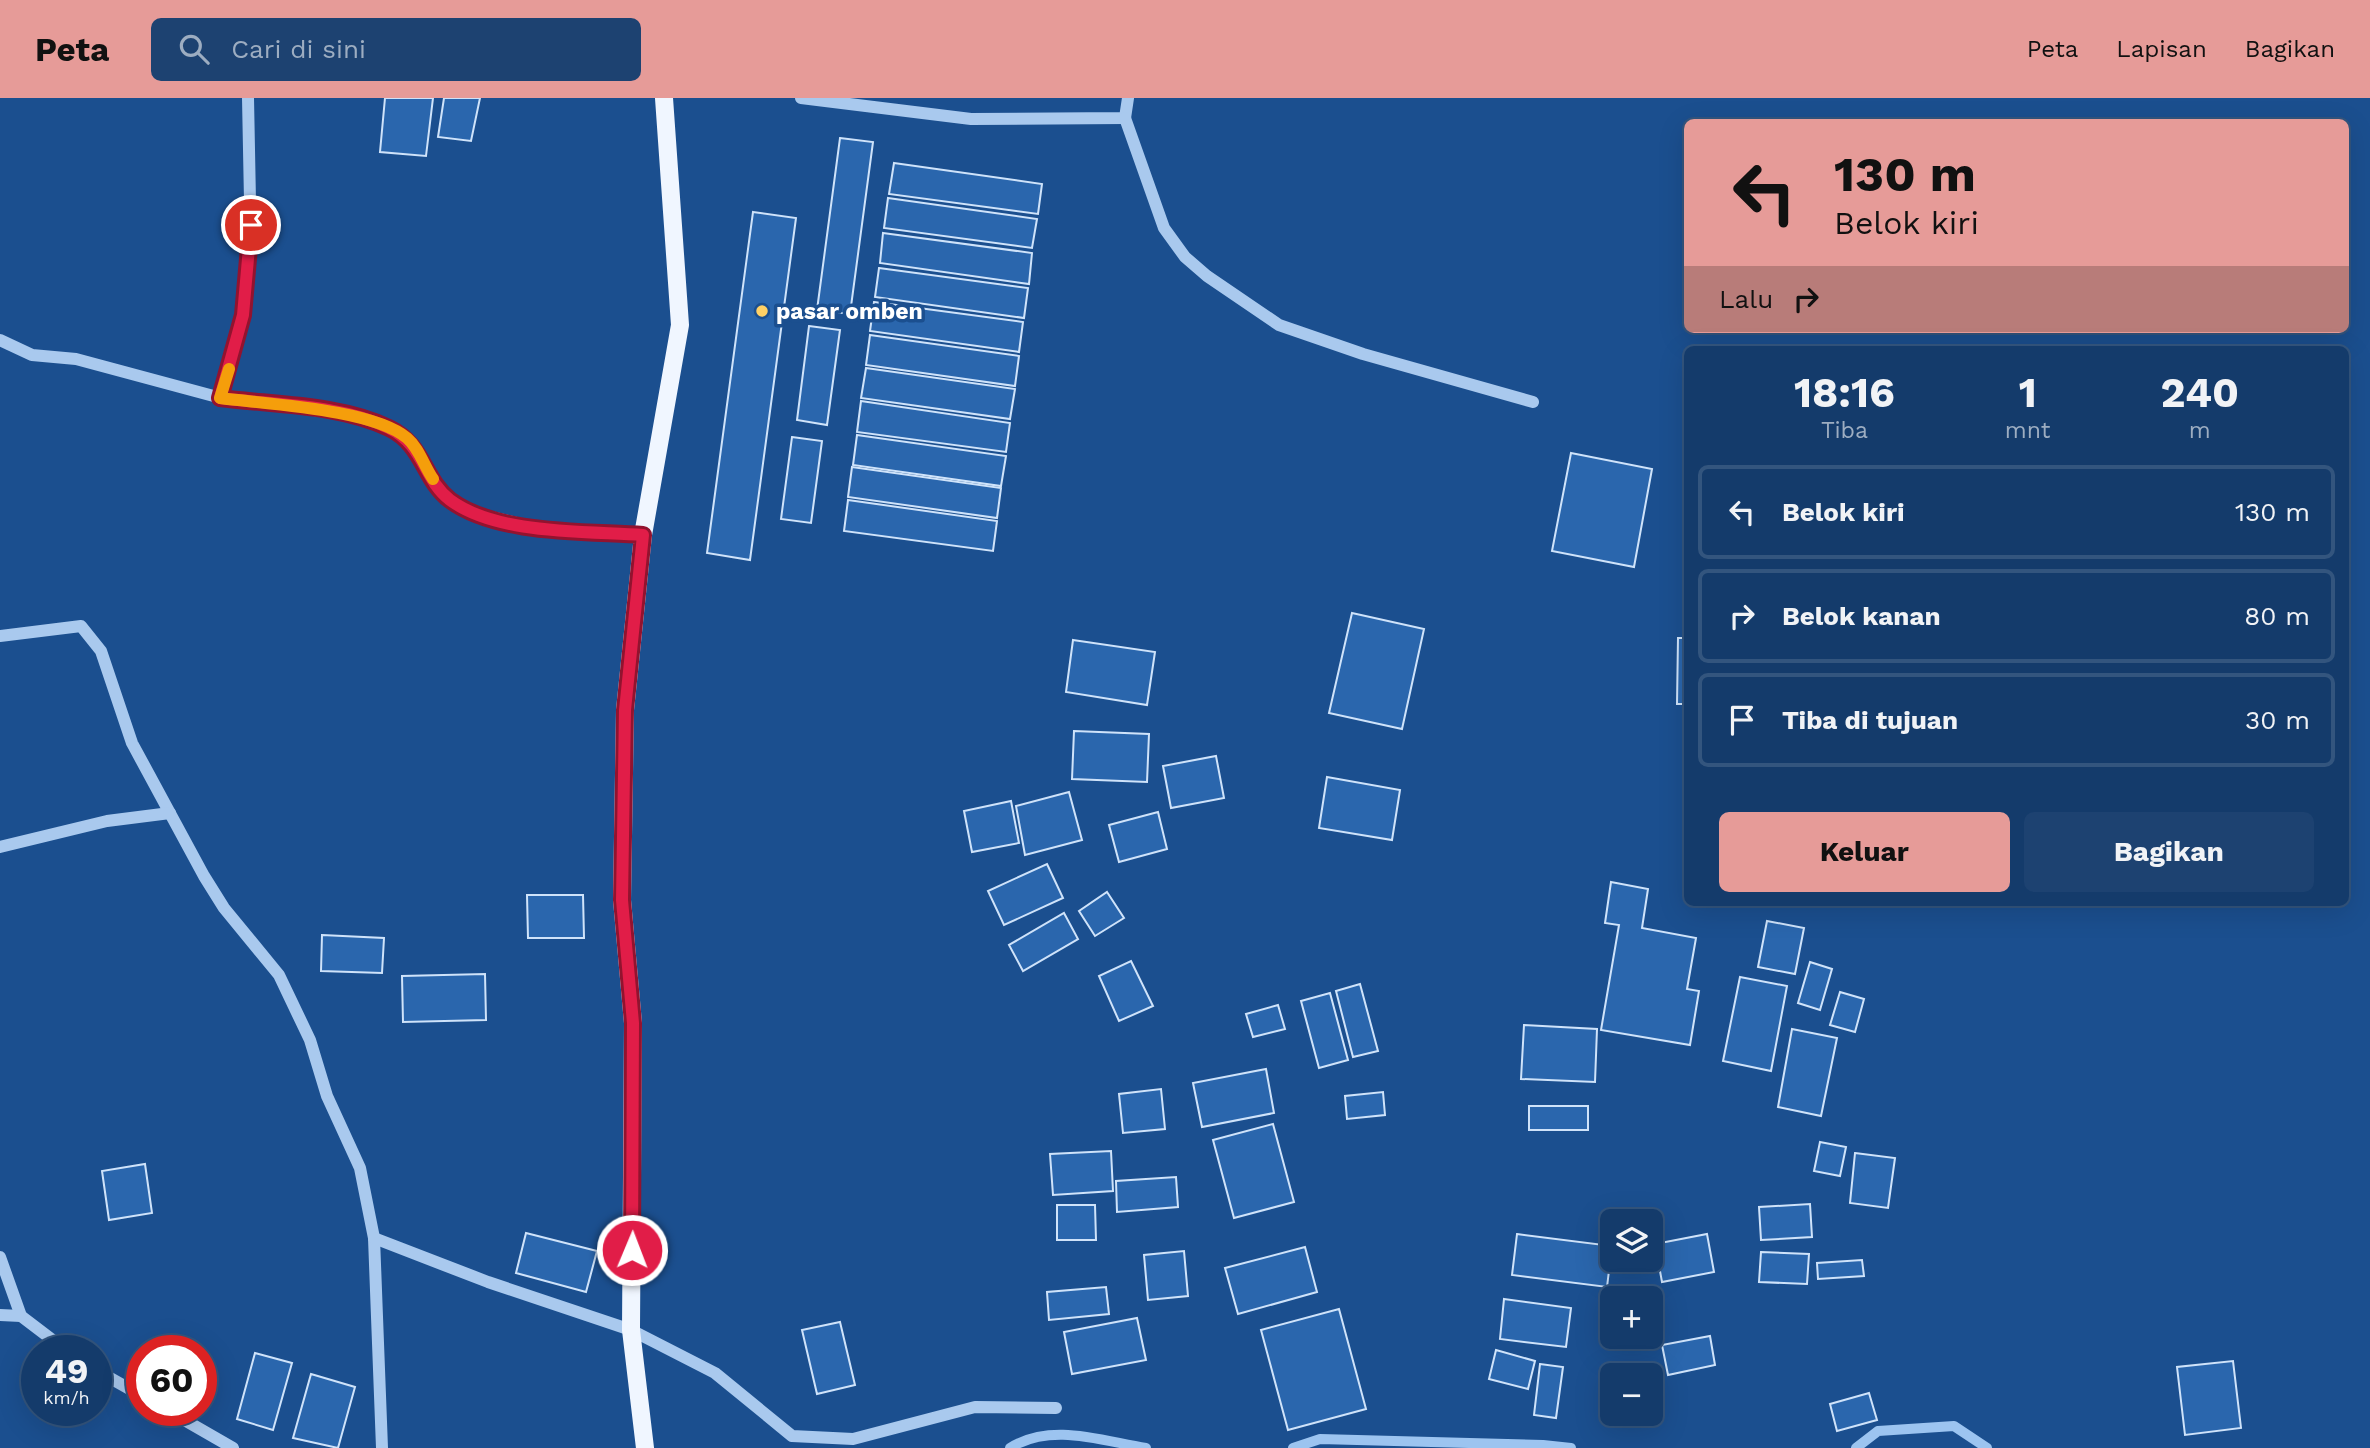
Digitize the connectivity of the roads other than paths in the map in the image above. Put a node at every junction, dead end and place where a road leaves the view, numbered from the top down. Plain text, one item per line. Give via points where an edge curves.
1 (248, 98) edge
2 (664, 98) edge
3 (800, 98) edge
4 (1128, 98) edge
5 (1125, 118) junction
6 (0, 340) edge
7 (220, 398) junction
8 (1533, 402) dead end
9 (643, 535) junction
10 (0, 636) edge
11 (170, 813) junction
12 (0, 847) edge
13 (374, 1238) junction
14 (0, 1257) edge
15 (0, 1315) edge
16 (21, 1316) junction
17 (631, 1330) junction
18 (46, 1335) edge
19 (1056, 1408) dead end
20 (195, 1426) edge
21 (233, 1448) edge
22 (382, 1448) edge
23 (645, 1448) edge

1 - 7 street via 251,253 243,315
2 - 9 main road via 680,325
3 - 5 street via 971,119
4 - 5 street
5 - 8 street via 1164,228 1185,257 1207,276 1279,325
6 - 7 street via 32,355 76,359
7 - 9 street via 345,414 386,427 407,438 448,499 470,512 538,528
9 - 17 main road via 625,710 622,900 633,1023
10 - 11 street via 65,626 81,626 91,636 101,651 132,743
11 - 12 street via 107,821
11 - 13 street via 224,908 279,975 296,1007 327,1096 360,1168
13 - 17 street
13 - 22 street
14 - 16 street
15 - 16 street
16 - 18 street
17 - 19 street via 715,1373 792,1437 853,1439 975,1407
17 - 23 main road
20 - 21 street

